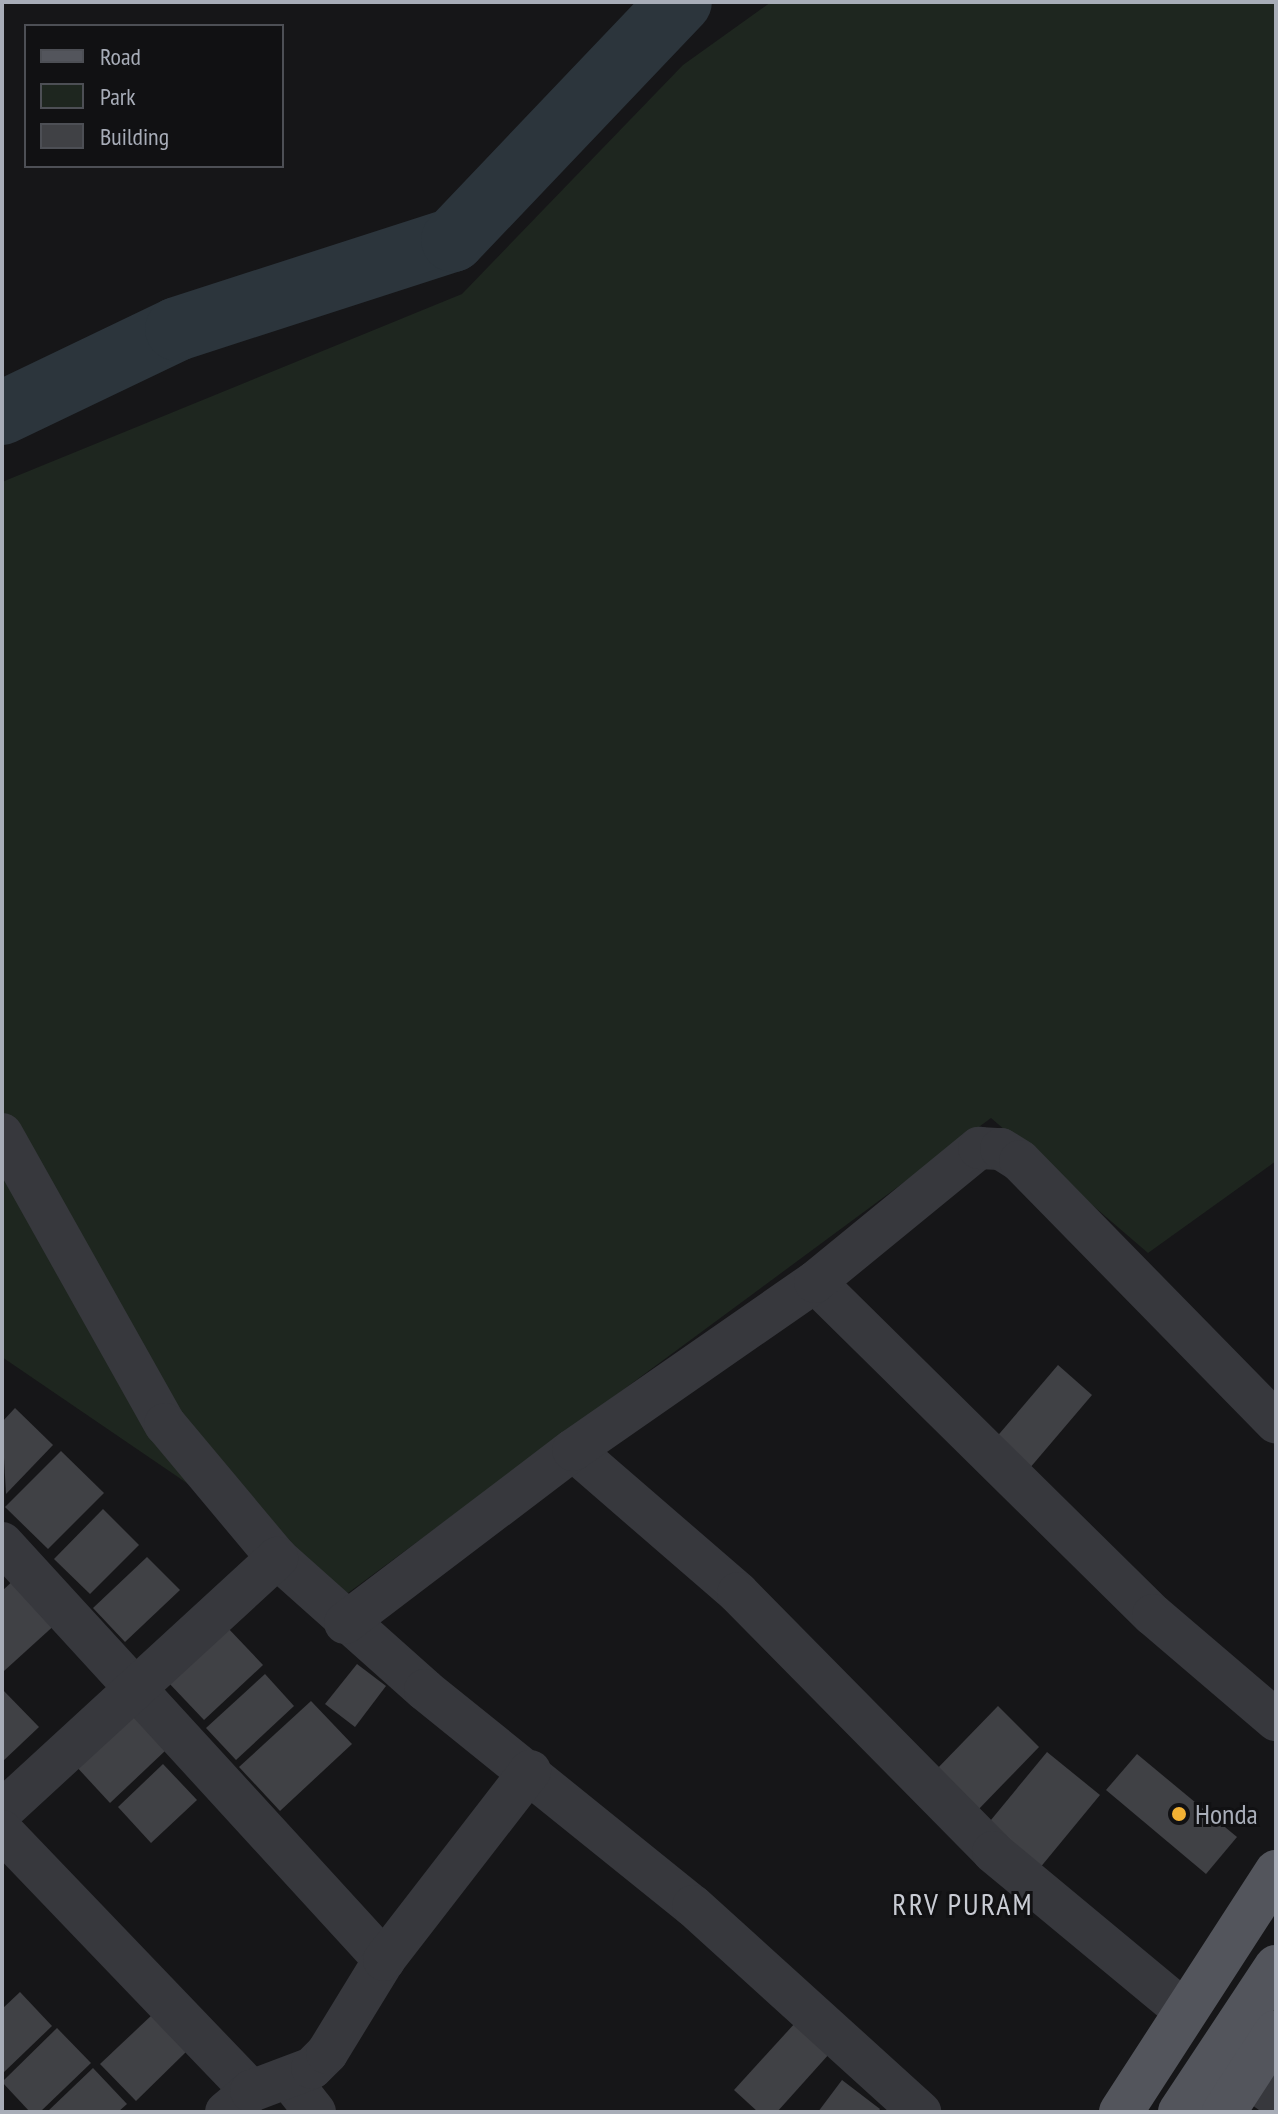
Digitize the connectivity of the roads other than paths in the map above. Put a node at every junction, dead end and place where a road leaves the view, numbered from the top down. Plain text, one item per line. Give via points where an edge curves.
1 (2, 1134) edge
2 (815, 1282) junction
3 (1276, 1422) edge
4 (573, 1450) junction
5 (2, 1543) edge
6 (277, 1558) junction
7 (345, 1623) junction
8 (135, 1690) junction
9 (1276, 1720) edge
10 (530, 1771) junction
11 (2, 1811) edge
12 (2, 1831) edge
13 (1276, 1872) edge
14 (384, 1960) junction
15 (1276, 1967) edge
16 (1186, 2012) junction
17 (1276, 2032) edge
18 (1262, 2086) edge
19 (256, 2094) edge
20 (315, 2112) edge
21 (920, 2112) edge
22 (1121, 2112) edge
23 (1180, 2112) edge
24 (1224, 2112) edge

1 - 6 street via 165,1424
2 - 3 street via 958,1159 979,1148 1001,1149
2 - 4 street
2 - 9 street via 1153,1615
4 - 7 street
4 - 16 street via 738,1593 993,1852
5 - 8 street
6 - 7 street
6 - 8 street
7 - 10 street
8 - 11 street
8 - 14 street
10 - 14 street
10 - 21 street via 693,1906
12 - 19 street
13 - 16 main road
14 - 19 street via 327,2053
15 - 23 main road
16 - 22 main road
17 - 18 main road
18 - 24 main road
19 - 20 street

